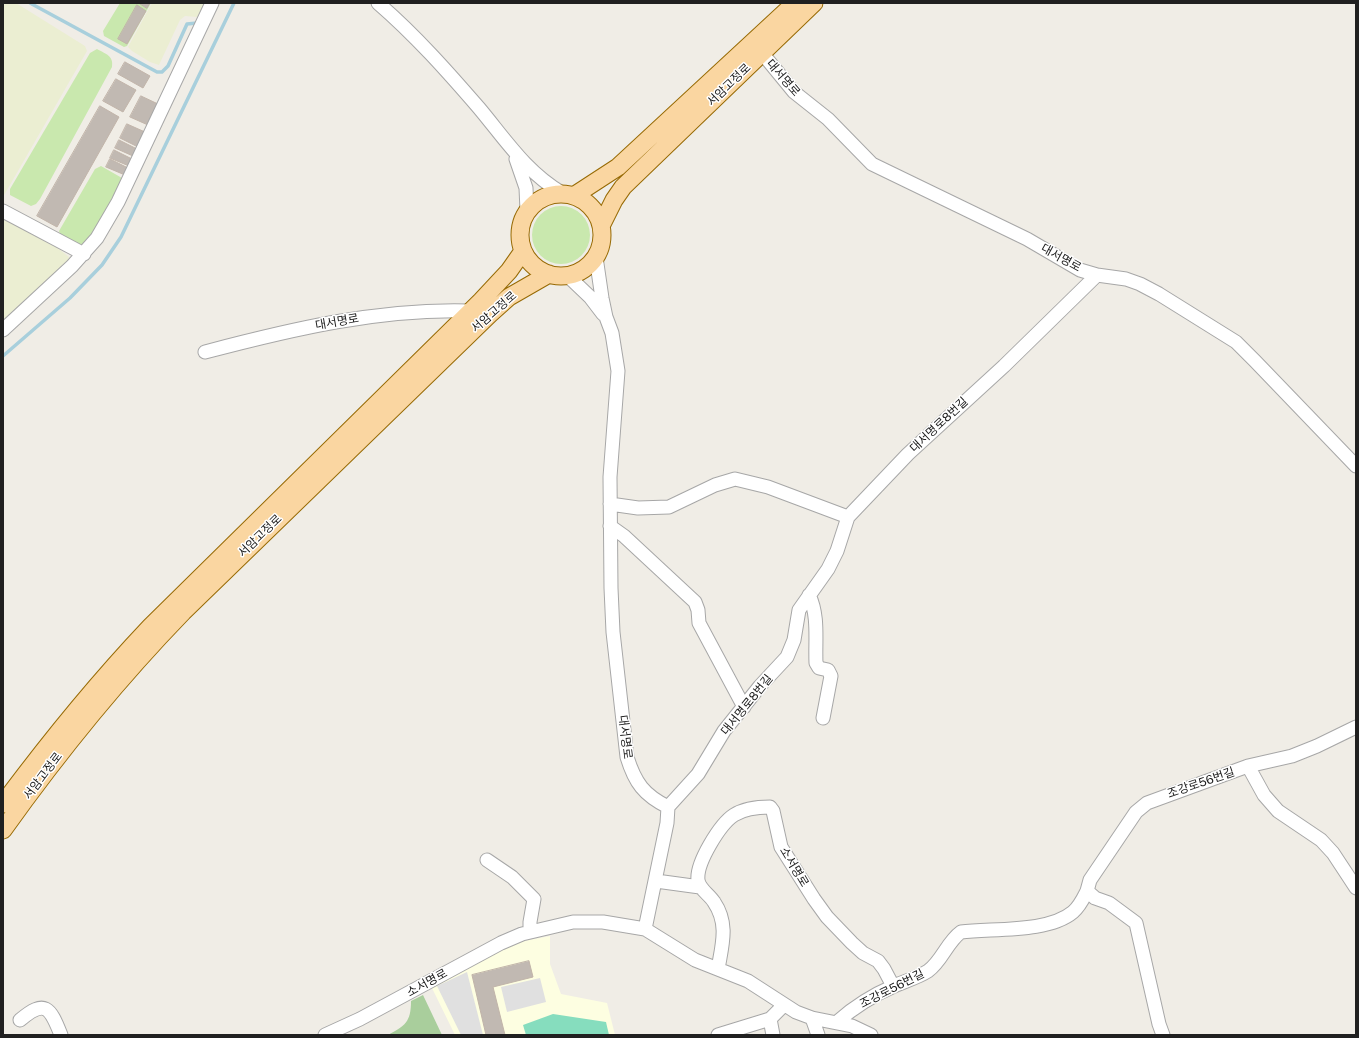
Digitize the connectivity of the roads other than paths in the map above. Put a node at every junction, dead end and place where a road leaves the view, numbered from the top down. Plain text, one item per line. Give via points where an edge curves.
1 (212, 3) edge
2 (378, 3) edge
3 (795, 3) edge
4 (814, 3) edge
5 (762, 53) junction
6 (510, 146) junction
7 (568, 194) junction
8 (3, 211) edge
9 (527, 211) junction
10 (602, 224) junction
11 (523, 251) junction
12 (84, 254) junction
13 (596, 257) junction
14 (549, 274) junction
15 (1096, 275) junction
16 (568, 276) junction
17 (471, 311) junction
18 (606, 317) junction
19 (3, 330) edge
20 (205, 352) dead end
21 (1356, 466) edge
22 (610, 504) junction
23 (848, 517) junction
24 (610, 526) junction
25 (809, 595) junction
26 (744, 707) junction
27 (823, 718) dead end
28 (1356, 727) edge
29 (1248, 766) junction
30 (3, 804) edge
31 (668, 807) junction
32 (3, 830) edge
33 (487, 860) dead end
34 (656, 881) junction
35 (700, 886) junction
36 (1356, 888) edge
37 (1087, 891) junction
38 (646, 929) junction
39 (530, 932) junction
40 (718, 969) junction
41 (893, 986) junction
42 (784, 1005) junction
43 (812, 1018) junction
44 (770, 1019) junction
45 (20, 1020) dead end
46 (837, 1022) junction
47 (61, 1035) edge
48 (325, 1035) edge
49 (718, 1035) edge
50 (773, 1035) edge
51 (818, 1035) edge
52 (871, 1035) edge
53 (1164, 1035) edge

1 - 12 street via 118,202 97,238
2 - 6 street via 438,61
3 - 7 main road, 서암고정로 via 618,167
4 - 5 main road, 서암고정로
5 - 10 main road, 서암고정로 via 623,187
5 - 15 street, 대서명로 via 794,92 828,119 872,164 1027,239 1070,265
6 - 7 street via 544,182
6 - 9 street via 523,175
7 - 9 main road via 548,195 536,201
7 - 10 main road via 587,202
8 - 12 street
9 - 11 main road via 521,224 520,238
10 - 13 main road via 603,238
11 - 14 main road via 531,263
11 - 17 main road, 서암고정로 via 505,276
12 - 19 street
13 - 16 main road via 581,271
13 - 18 street, 대서명로
14 - 16 main road
14 - 32 main road, 서암고정로 via 509,297 490,314 183,612 148,648 75,734
15 - 21 street, 대서명로 via 1126,279 1140,284 1236,342
15 - 23 street, 대서명로8번길 via 1004,366 908,454
16 - 18 street
17 - 20 street, 대서명로 via 391,313 286,332
17 - 30 main road, 서암고정로 via 150,627 78,708
18 - 22 street, 대서명로 via 612,333 618,371
22 - 23 street via 638,508 669,507 715,485 735,479 768,487
22 - 24 street, 대서명로
23 - 25 street, 대서명로8번길 via 837,552 822,579
24 - 26 street via 695,602 699,623
24 - 31 street, 대서명로 via 613,632 627,757 638,784 656,801
25 - 26 street, 대서명로8번길 via 799,610 794,640 787,657
25 - 27 street via 816,615 816,663 819,668 828,670 831,676
26 - 31 street, 대서명로8번길 via 724,731 698,774
28 - 29 street, 조강로56번길 via 1292,756
29 - 36 street via 1264,795 1278,811 1321,840 1333,853
29 - 37 street, 조강로56번길 via 1147,803 1136,812 1090,880
31 - 34 street
33 - 39 street via 512,878 534,899
34 - 35 street
34 - 38 street
35 - 40 street via 722,915
35 - 41 street, 소서명로 via 698,875 703,858 724,823 748,809 770,807 781,847 814,899 852,943 878,961
37 - 41 street, 조강로56번길 via 1081,904 1073,912 1055,921 1022,928 961,932 954,937 939,961 927,971
37 - 53 street via 1136,923 1159,1024
38 - 39 street, 소서명로 via 603,922 573,922
38 - 40 street, 소서명로 via 682,953
39 - 48 street, 소서명로 via 501,943 360,1019
40 - 42 street, 소서명로 via 748,981
41 - 46 street, 조강로56번길 via 850,1011
42 - 43 street, 소서명로
42 - 44 street
43 - 46 street, 소서명로
43 - 51 street
44 - 49 street
44 - 50 street
45 - 47 street via 32,1010 45,1008
46 - 52 street, 소서명로

